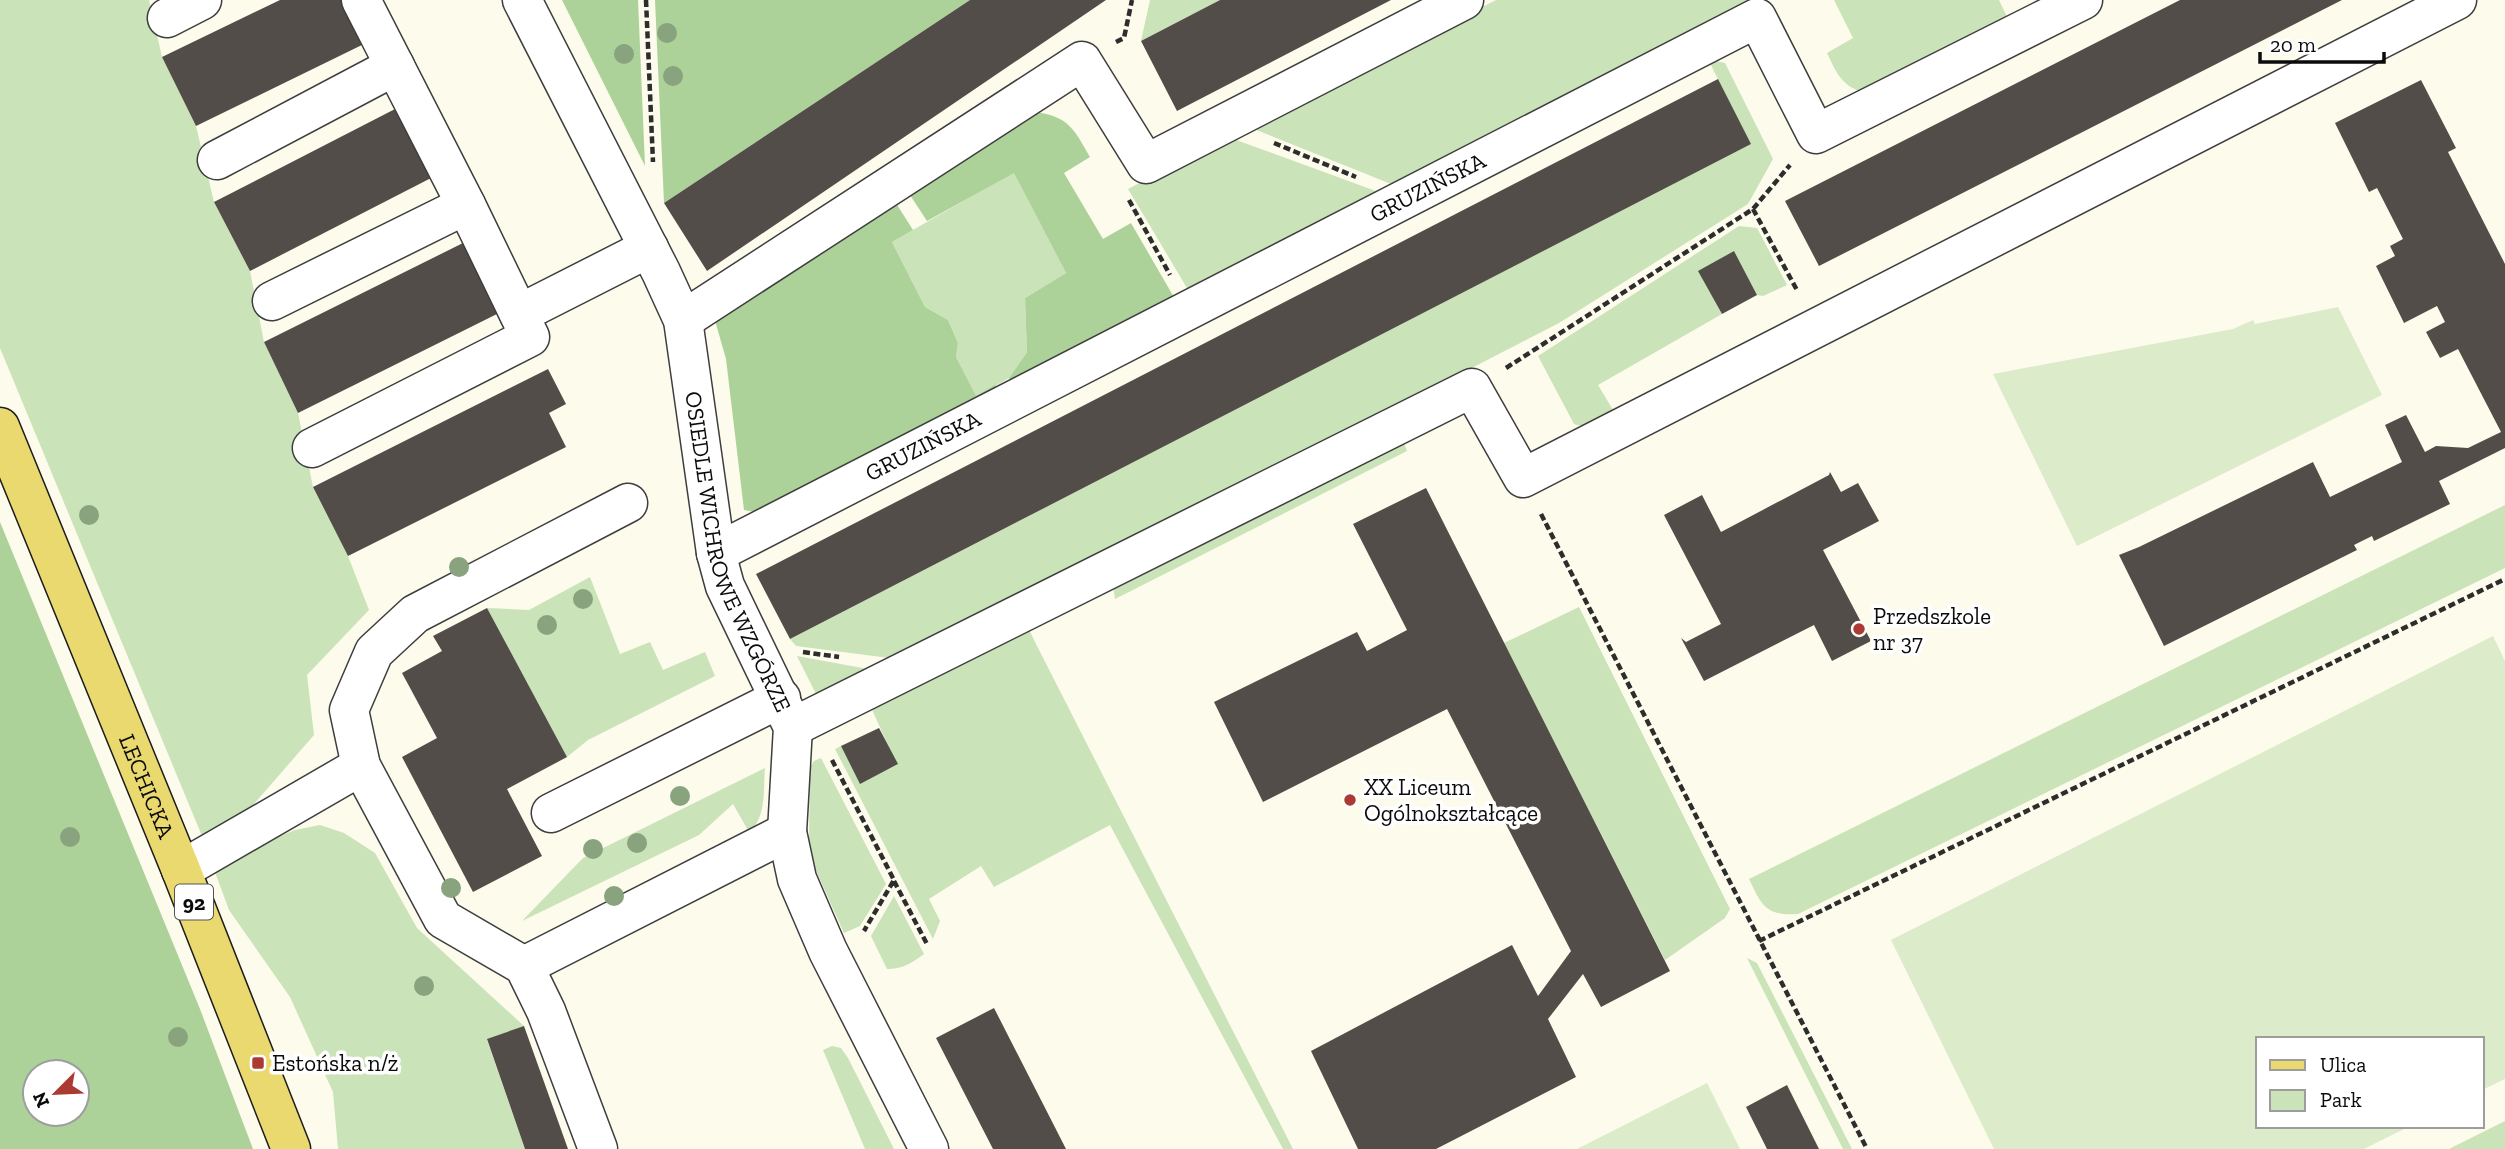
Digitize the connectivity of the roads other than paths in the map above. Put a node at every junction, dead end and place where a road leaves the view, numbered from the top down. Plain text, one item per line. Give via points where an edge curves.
1 (202, 0) edge
2 (361, 0) edge
3 (522, 0) edge
4 (1464, 0) edge
5 (2082, 0) edge
6 (2457, 0) edge
7 (167, 18) dead end
8 (395, 66) junction
9 (217, 160) dead end
10 (466, 205) junction
11 (649, 248) junction
12 (272, 301) dead end
13 (519, 314) junction
14 (683, 320) junction
15 (0, 427) edge
16 (312, 447) dead end
17 (628, 503) dead end
18 (716, 553) junction
19 (787, 713) junction
20 (361, 766) junction
21 (551, 813) dead end
22 (787, 832) junction
23 (181, 870) junction
24 (524, 966) junction
25 (291, 1149) edge
26 (598, 1149) edge
27 (929, 1149) edge

1 - 7 street
2 - 8 street
3 - 11 street, OSIEDLE WICHROWE WZGÓRZE
4 - 14 street via 1146,164 1082,61
5 - 18 street, GRUZIŃSKA via 1816,134 1757,18
6 - 19 street via 1524,478 1472,388
8 - 9 street
8 - 10 street
10 - 12 street
10 - 13 street
11 - 13 street
11 - 14 street, OSIEDLE WICHROWE WZGÓRZE
13 - 16 street via 530,337
14 - 18 street, OSIEDLE WICHROWE WZGÓRZE
15 - 23 main road, LECHICKA / 92
17 - 20 street via 415,614 374,652 349,710
18 - 19 street, OSIEDLE WICHROWE WZGÓRZE via 725,586
19 - 21 street
19 - 22 street, OSIEDLE WICHROWE WZGÓRZE
20 - 23 street
20 - 24 street via 443,919
22 - 24 street
22 - 27 street, OSIEDLE WICHROWE WZGÓRZE via 797,879 828,951
23 - 25 main road, LECHICKA / 92
24 - 26 street via 546,1011

